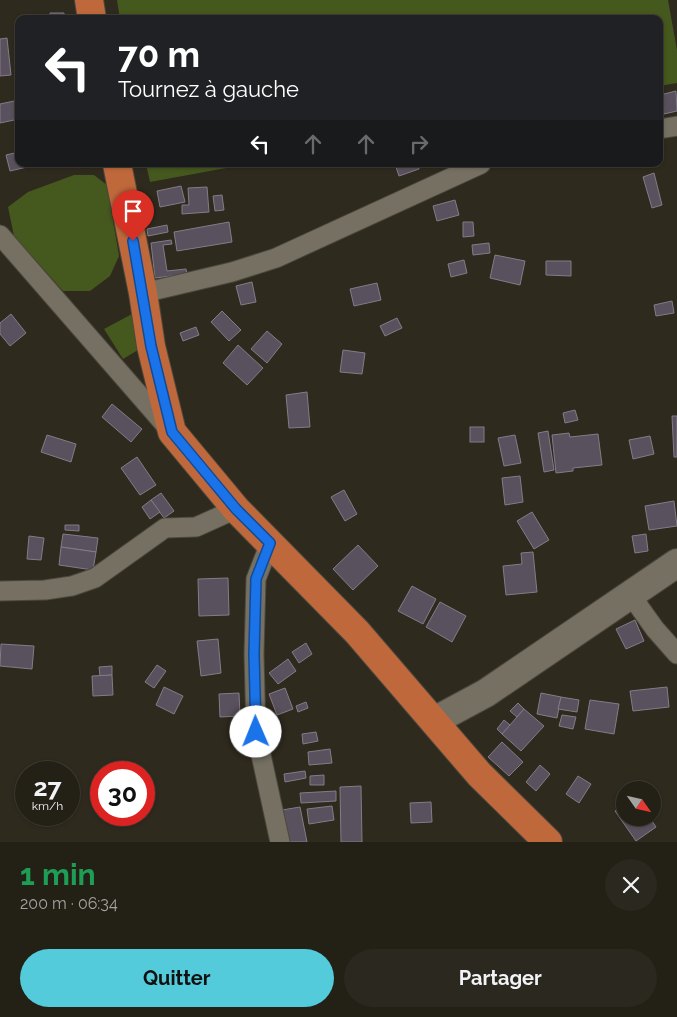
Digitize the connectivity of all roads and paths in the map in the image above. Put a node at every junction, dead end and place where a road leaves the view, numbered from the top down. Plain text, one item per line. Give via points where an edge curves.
1 (90, 0) edge
2 (92, 15) edge
3 (677, 126) edge
4 (663, 128) edge
5 (118, 167) edge
6 (474, 167) edge
7 (0, 235) edge
8 (143, 294) junction
9 (172, 432) junction
10 (236, 509) junction
11 (270, 543) junction
12 (677, 563) edge
13 (0, 591) edge
14 (630, 594) junction
15 (677, 654) edge
16 (434, 721) junction
17 (280, 842) edge
18 (548, 842) edge

1 - 2 highway
3 - 4 street
5 - 8 highway
6 - 8 street via 276,258
7 - 9 street
8 - 9 highway via 153,354
9 - 10 highway
10 - 11 highway
10 - 13 street via 196,527 165,528 95,578 72,586
11 - 16 highway via 357,632
11 - 17 street via 256,579 256,732
12 - 14 main road
14 - 15 street
14 - 16 main road via 486,693
16 - 18 highway via 479,774

